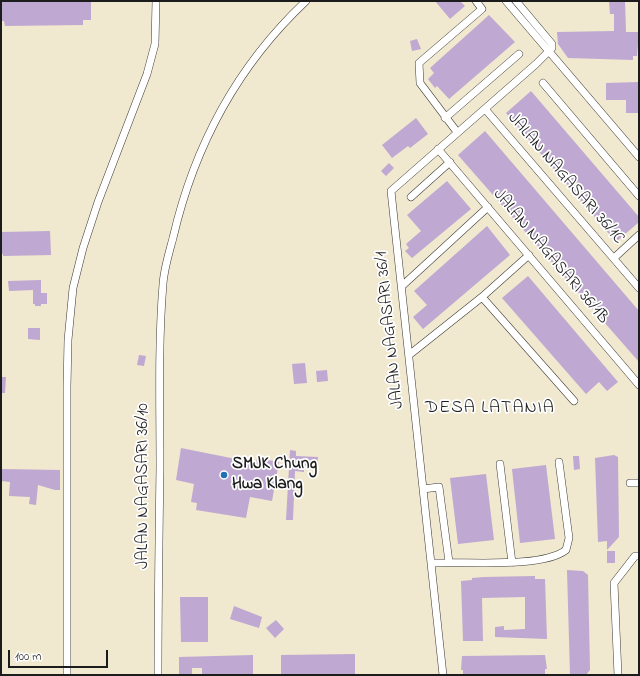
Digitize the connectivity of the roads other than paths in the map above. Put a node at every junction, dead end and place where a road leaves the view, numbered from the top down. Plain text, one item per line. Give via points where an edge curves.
1 (156, 1) edge
2 (306, 1) edge
3 (476, 1) edge
4 (506, 1) edge
5 (516, 1) edge
6 (549, 52) junction
7 (519, 54) dead end
8 (543, 83) dead end
9 (484, 109) junction
10 (445, 118) junction
11 (457, 132) junction
12 (438, 149) junction
13 (639, 157) edge
14 (450, 162) junction
15 (639, 196) edge
16 (411, 197) dead end
17 (488, 207) junction
18 (639, 235) edge
19 (529, 255) junction
20 (614, 258) junction
21 (402, 286) junction
22 (639, 288) edge
23 (482, 297) junction
24 (409, 355) junction
25 (639, 385) edge
26 (574, 401) dead end
27 (559, 462) dead end
28 (500, 464) dead end
29 (630, 483) dead end
30 (639, 483) edge
31 (423, 490) junction
32 (639, 556) edge
33 (449, 562) junction
34 (431, 563) junction
35 (512, 563) junction
36 (67, 675) edge
37 (158, 675) edge
38 (443, 675) edge
39 (618, 675) edge

1 - 36 street via 155,44 147,74 90,228 73,288 67,387
2 - 37 street, JALAN NAGASARI 36/10 via 259,52 232,92 206,140 179,210 163,283 159,401
3 - 10 street via 482,9 419,63 420,83
4 - 6 street
5 - 6 street via 552,44
6 - 9 street, JALAN NAGASARI 36/1
6 - 13 street
7 - 10 street
8 - 15 street
9 - 11 street, JALAN NAGASARI 36/1
9 - 20 street, JALAN NAGASARI 36/1C
10 - 11 street
11 - 12 street, JALAN NAGASARI 36/1
12 - 14 street, JALAN NAGASARI 36/1B
12 - 21 street, JALAN NAGASARI 36/1 via 391,190
14 - 16 street
14 - 17 street, JALAN NAGASARI 36/1B
17 - 19 street, JALAN NAGASARI 36/1B
17 - 21 street
18 - 20 street
19 - 23 street
19 - 25 street, JALAN NAGASARI 36/1B
20 - 22 street, JALAN NAGASARI 36/1C
21 - 24 street, JALAN NAGASARI 36/1
23 - 24 street
23 - 26 street
24 - 31 street, JALAN NAGASARI 36/1
27 - 35 street via 569,538 566,550 557,557
28 - 35 street
29 - 30 street
31 - 33 street via 439,487
31 - 34 street, JALAN NAGASARI 36/1
32 - 39 street via 635,556 614,583
33 - 34 street
33 - 35 street
34 - 38 street, JALAN NAGASARI 36/1

